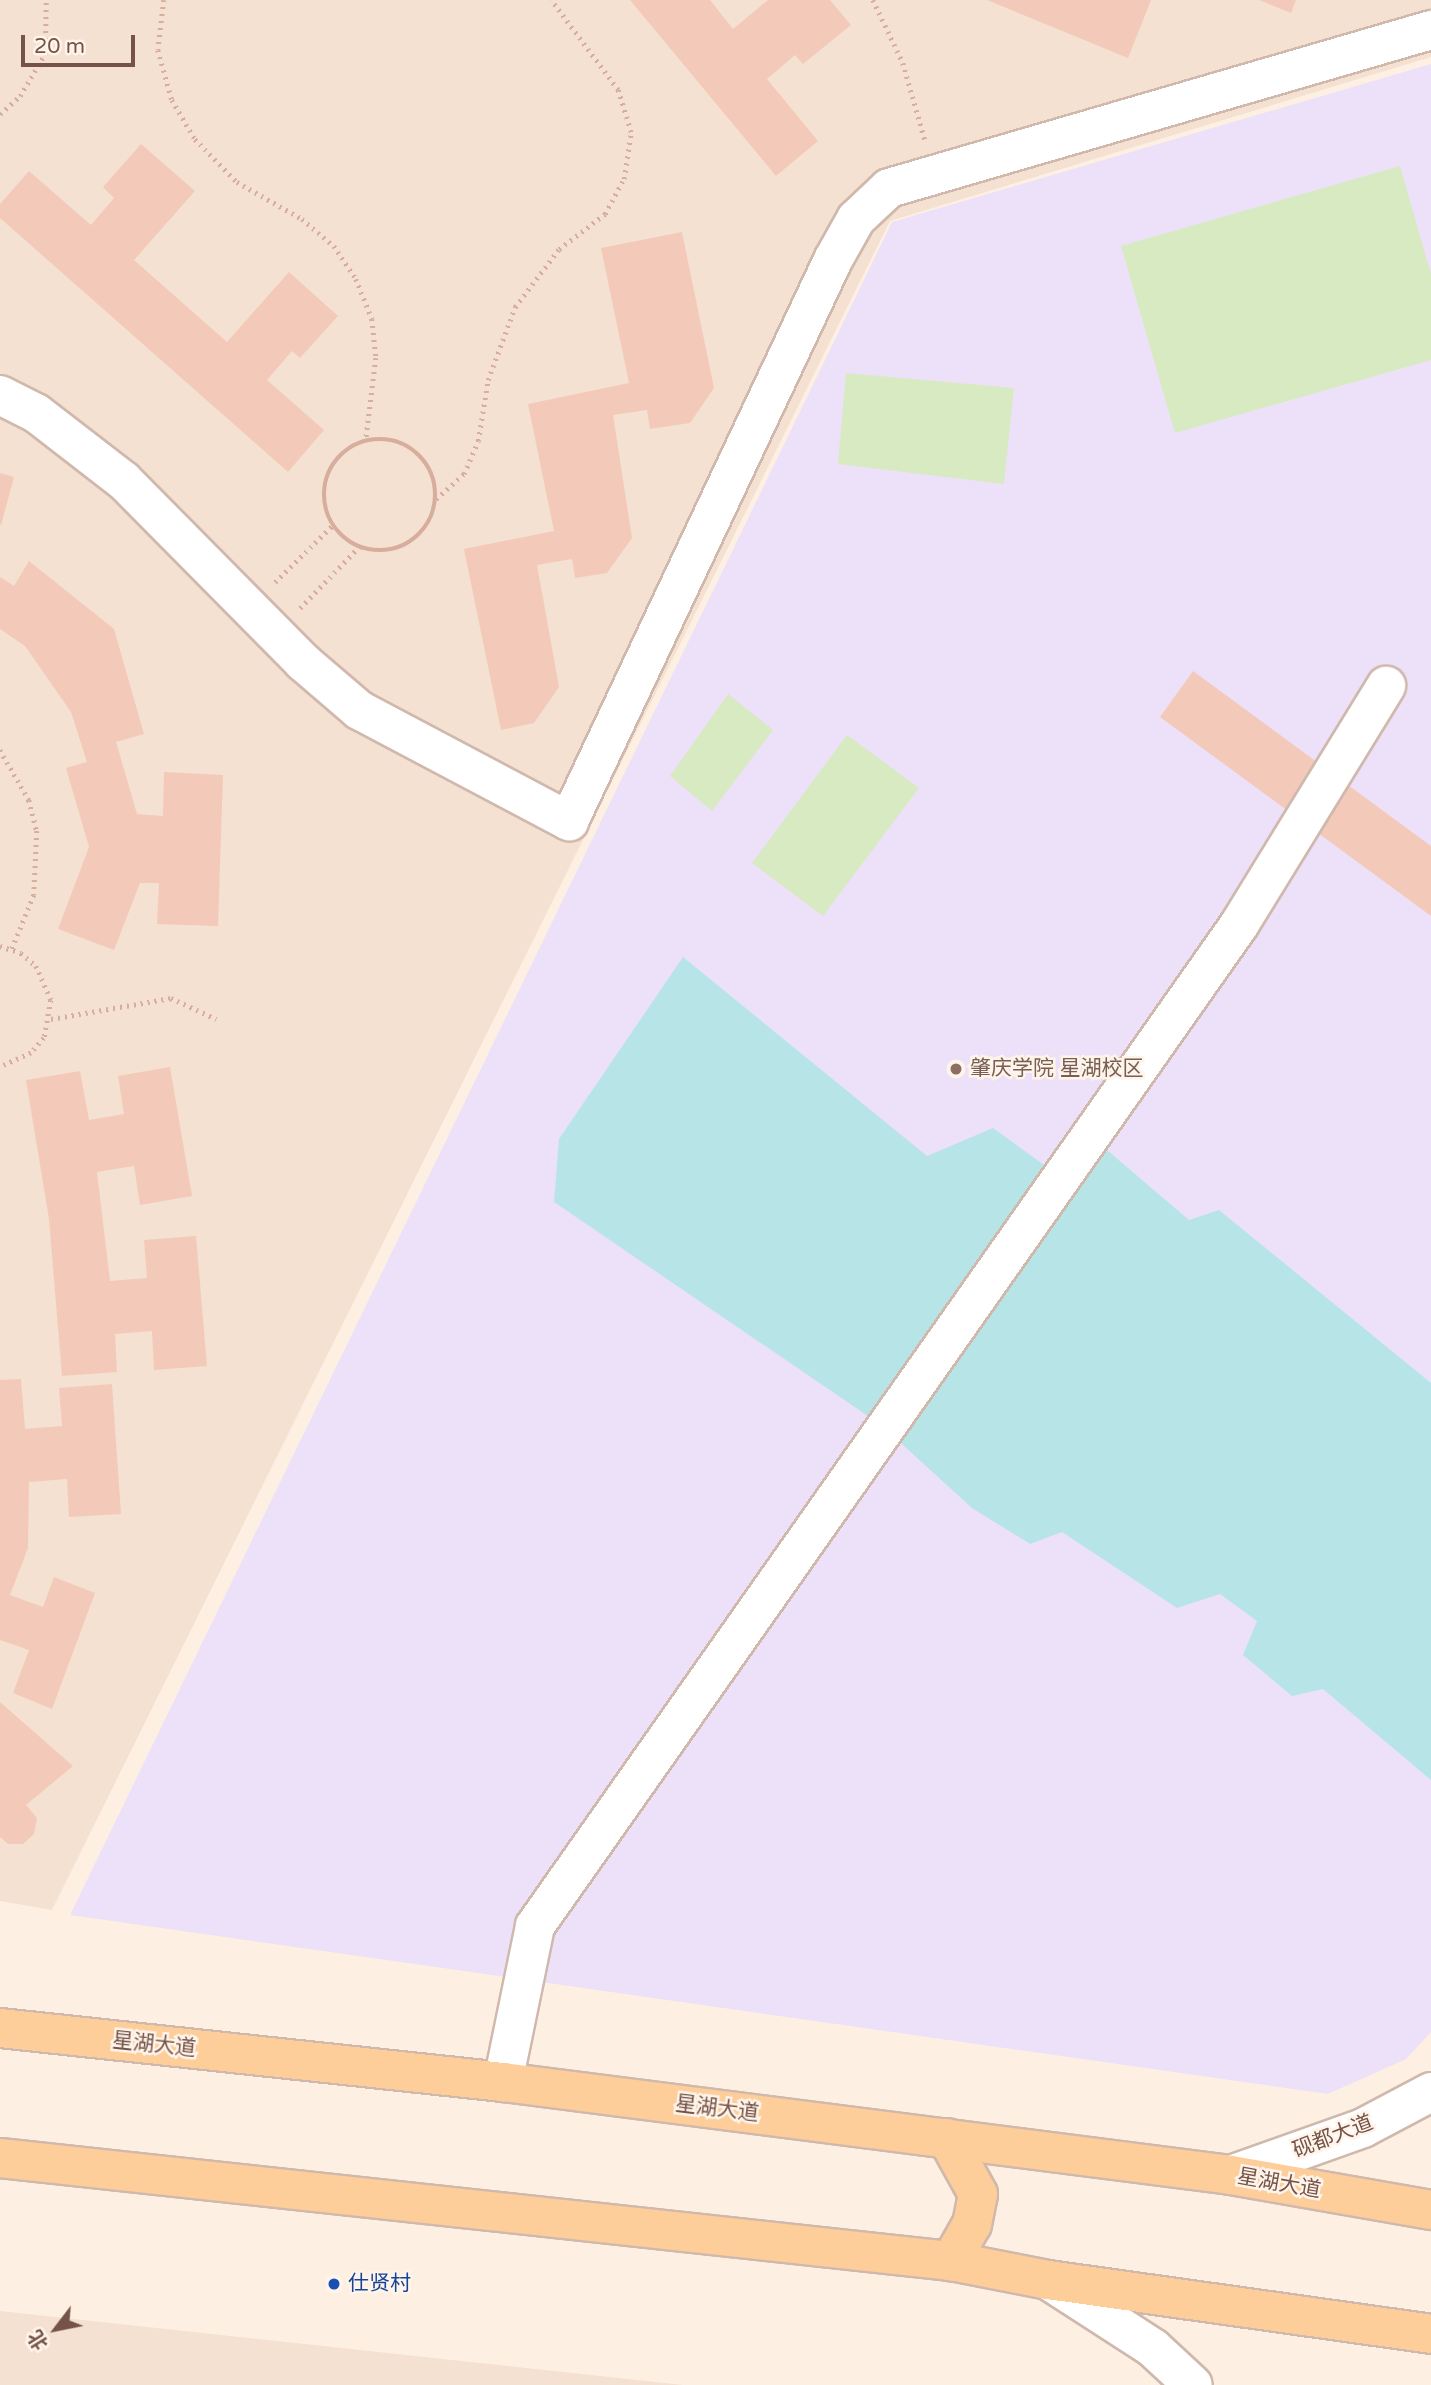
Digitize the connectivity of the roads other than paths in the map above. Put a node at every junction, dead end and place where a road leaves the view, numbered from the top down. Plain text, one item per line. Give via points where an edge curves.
1 (1431, 30) edge
2 (0, 395) edge
3 (1386, 685) dead end
4 (0, 2028) edge
5 (503, 2081) junction
6 (1431, 2092) edge
7 (947, 2138) junction
8 (0, 2158) edge
9 (1231, 2175) junction
10 (1431, 2210) edge
11 (951, 2261) junction
12 (1048, 2280) junction
13 (1431, 2334) edge
14 (1193, 2385) edge

1 - 2 street via 889,188 856,219 569,821 359,710 262,621 124,481 37,413
3 - 5 street via 1239,925 536,1926
4 - 5 main road, 星湖大道
5 - 7 main road, 星湖大道
6 - 9 street, 砚都大道 via 1363,2128
7 - 9 main road, 星湖大道
7 - 11 main road via 978,2194 972,2224
8 - 11 main road
9 - 10 main road, 星湖大道
11 - 12 main road
12 - 13 main road
12 - 14 street via 1153,2348

